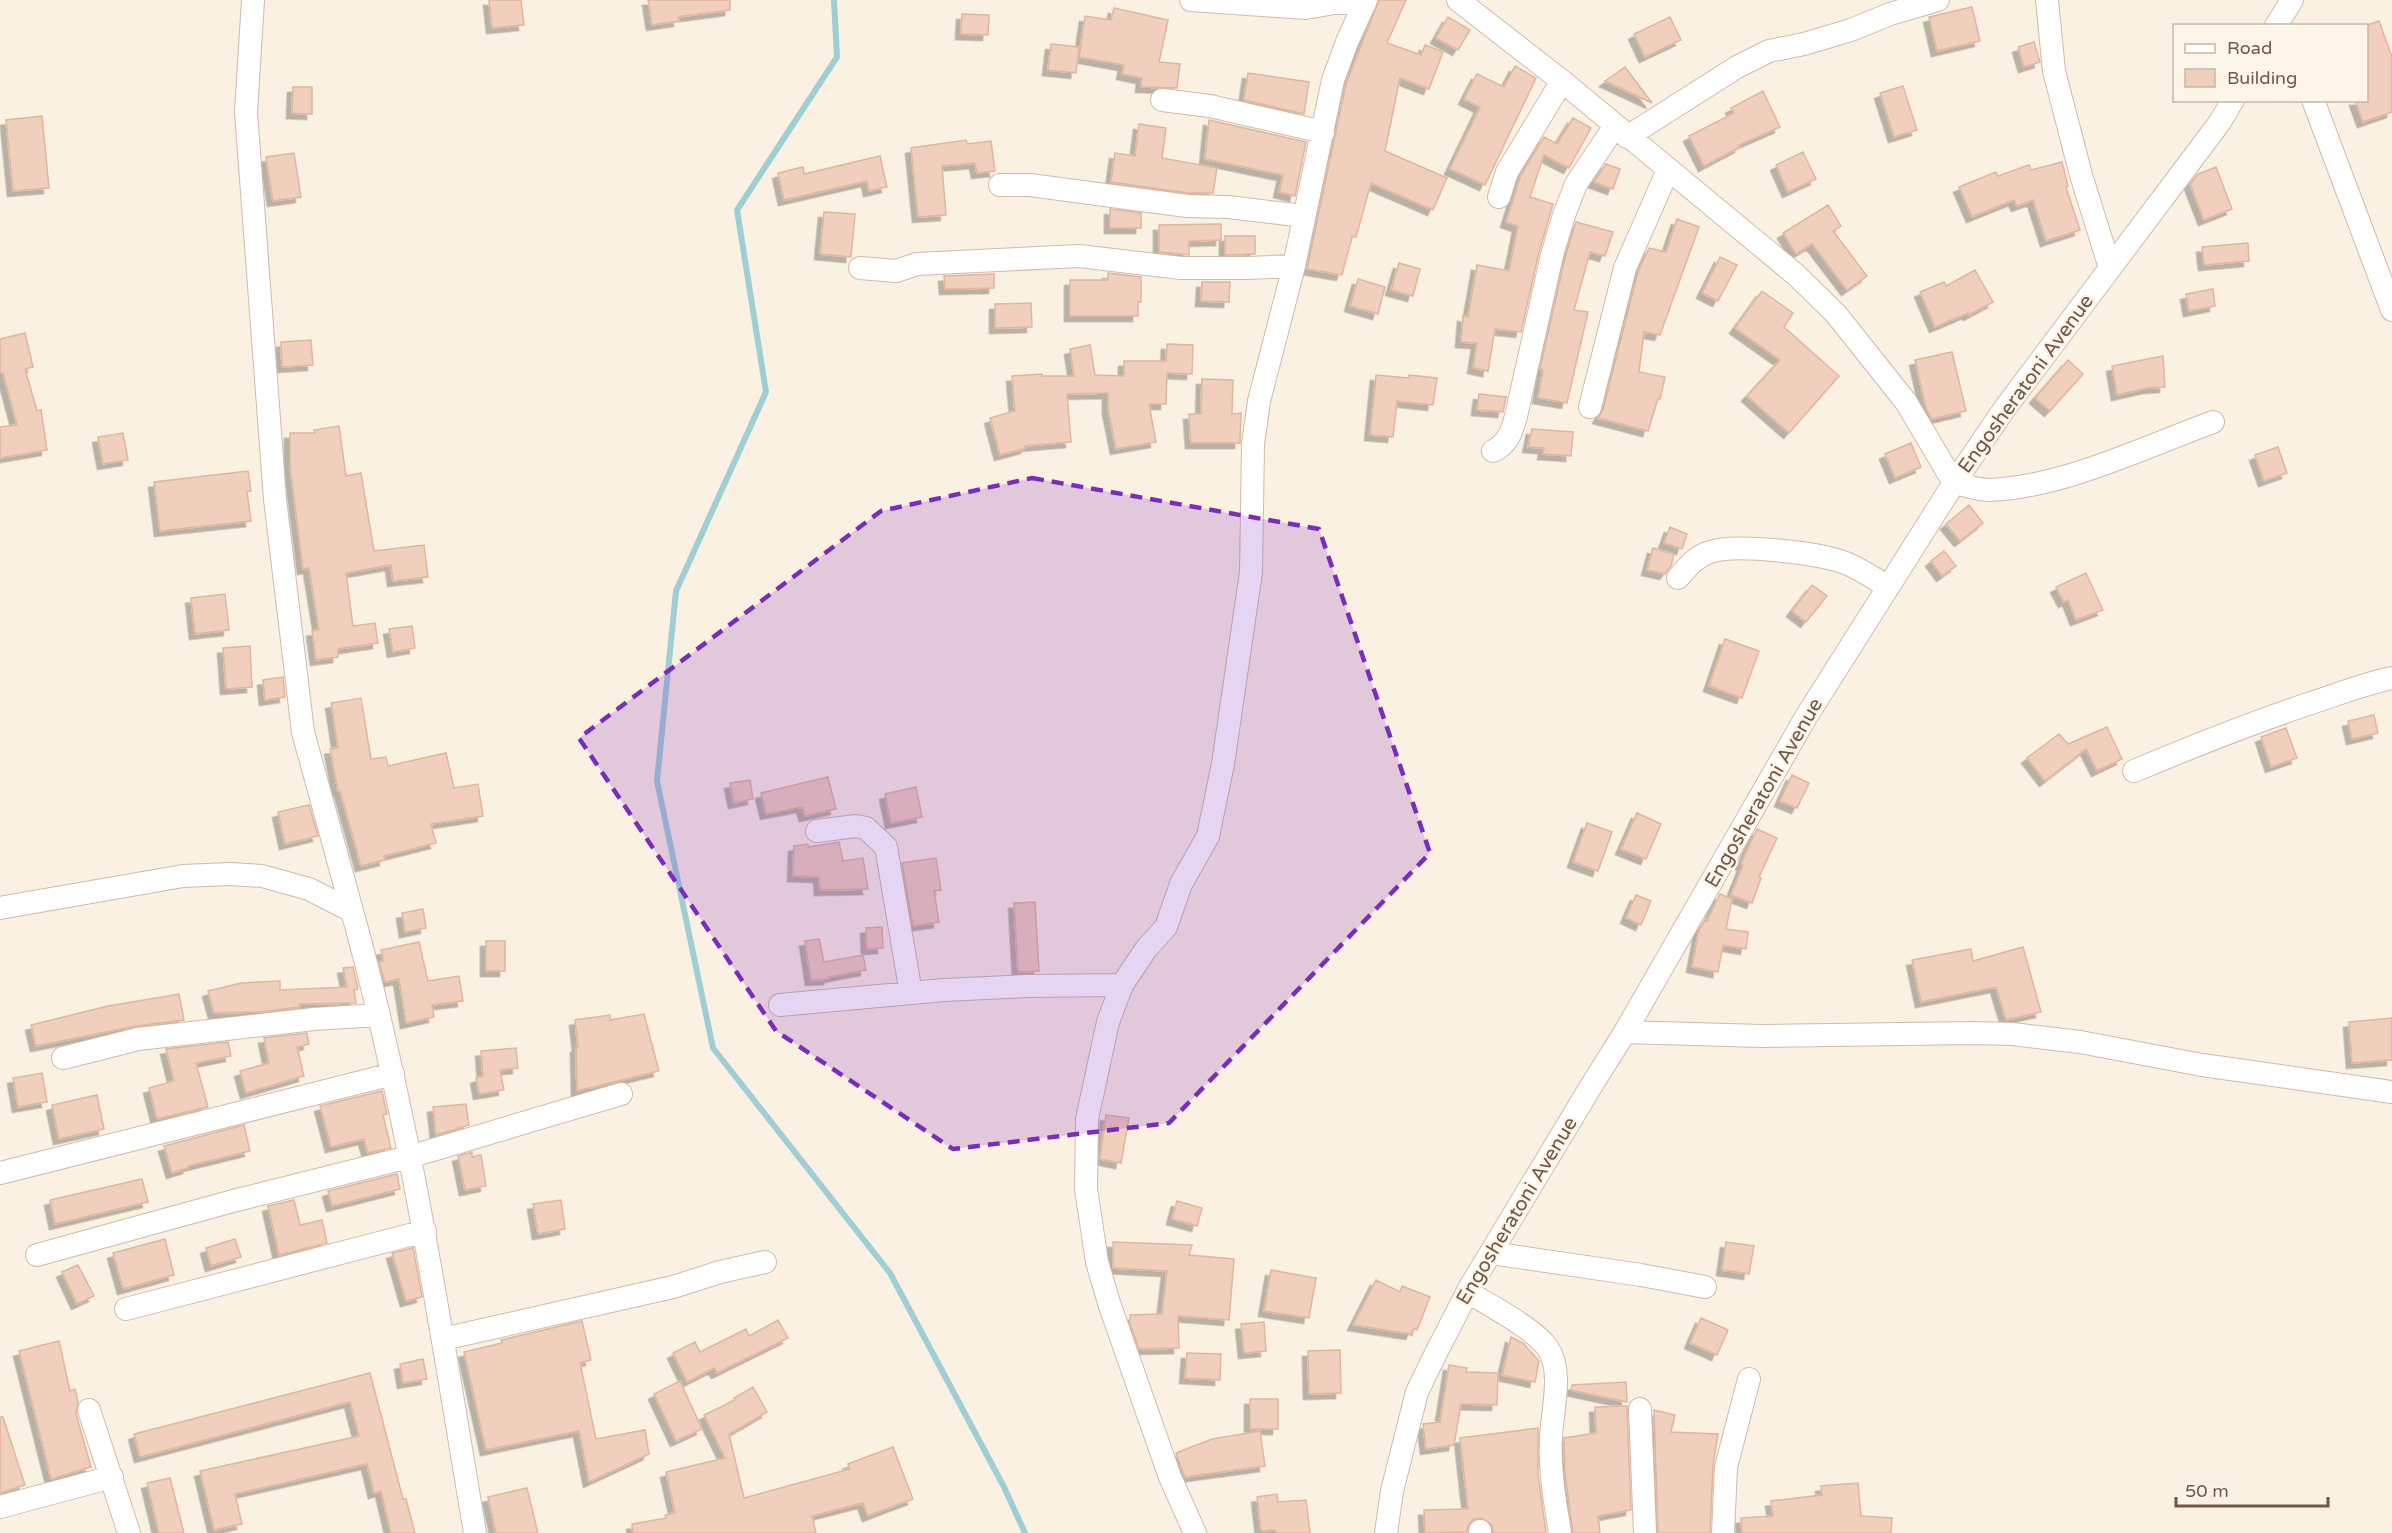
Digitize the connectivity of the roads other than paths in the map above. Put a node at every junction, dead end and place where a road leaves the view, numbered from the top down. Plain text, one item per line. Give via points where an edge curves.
1 (253, 0) edge
2 (1191, 0) edge
3 (1458, 0) edge
4 (1938, 0) edge
5 (2047, 0) edge
6 (1365, 1) edge
7 (1563, 81) junction
8 (1162, 100) dead end
9 (2232, 102) edge
10 (2314, 102) edge
11 (1621, 131) junction
12 (1323, 132) junction
13 (1668, 170) junction
14 (1000, 185) dead end
15 (1499, 196) dead end
16 (1304, 216) junction
17 (1294, 266) junction
18 (860, 268) dead end
19 (2110, 268) junction
20 (2392, 310) edge
21 (1590, 407) dead end
22 (2213, 422) dead end
23 (1493, 451) dead end
24 (1954, 483) junction
25 (1678, 578) dead end
26 (1888, 587) junction
27 (2392, 678) edge
28 (2134, 771) dead end
29 (817, 831) dead end
30 (0, 908) edge
31 (352, 911) junction
32 (1122, 985) junction
33 (911, 993) junction
34 (780, 1005) dead end
35 (379, 1015) junction
36 (1625, 1032) junction
37 (63, 1058) dead end
38 (393, 1074) junction
39 (2392, 1092) edge
40 (621, 1094) dead end
41 (409, 1157) junction
42 (0, 1173) edge
43 (425, 1231) junction
44 (1491, 1253) junction
45 (37, 1255) dead end
46 (765, 1262) dead end
47 (1705, 1287) dead end
48 (1468, 1292) junction
49 (126, 1309) dead end
50 (443, 1339) junction
51 (1749, 1379) dead end
52 (1640, 1409) dead end
53 (89, 1410) dead end
54 (112, 1477) junction
55 (0, 1507) edge
56 (129, 1533) edge
57 (476, 1533) edge
58 (1195, 1533) edge
59 (1386, 1533) edge
60 (1560, 1533) edge
61 (1645, 1533) edge
62 (1723, 1533) edge

1 - 31 street via 246,112 275,499 303,732
2 - 6 street via 1306,8
3 - 7 street
4 - 11 street via 1851,30 1769,51
5 - 19 street via 2054,71
6 - 12 street via 1333,80
7 - 11 street
7 - 15 street via 1507,172
8 - 12 street via 1210,106
9 - 19 street, Engosheratoni Avenue
10 - 20 street
11 - 13 street
11 - 23 street via 1576,184 1552,255 1514,424 1502,446
12 - 16 street
13 - 21 street via 1625,268
13 - 24 street via 1795,274 1836,314 1906,402
14 - 16 street via 1030,185 1187,206
16 - 17 street
17 - 18 street via 1181,267 1079,256 917,264 896,271
17 - 32 street via 1259,401 1254,435 1251,572 1223,764 1208,836 1181,884 1166,927
19 - 24 street, Engosheratoni Avenue
22 - 24 street via 2114,461 2029,485 1988,490
24 - 26 street, Engosheratoni Avenue
25 - 26 street via 1708,552 1759,550 1847,563
26 - 36 street, Engosheratoni Avenue via 1806,717
27 - 28 street via 2280,714
29 - 33 street via 866,828 885,847
30 - 31 street via 183,876 230,874 262,876 309,890
31 - 35 street
32 - 33 street
32 - 58 street via 1108,1022 1087,1119 1086,1189 1097,1262 1110,1306 1170,1477
33 - 34 street
35 - 37 street via 138,1039
35 - 38 street
36 - 39 street via 1761,1036 2012,1034
36 - 44 street, Engosheratoni Avenue
38 - 41 street
38 - 42 street
40 - 41 street
41 - 43 street
41 - 45 street
43 - 49 street
43 - 50 street
44 - 47 street
44 - 48 street, Engosheratoni Avenue
46 - 50 street
48 - 59 street, Engosheratoni Avenue via 1417,1392 1392,1491
48 - 60 street via 1548,1348 1556,1388 1551,1437
50 - 57 street
51 - 62 street via 1726,1467
52 - 61 street
53 - 54 street
54 - 55 street
54 - 56 street

